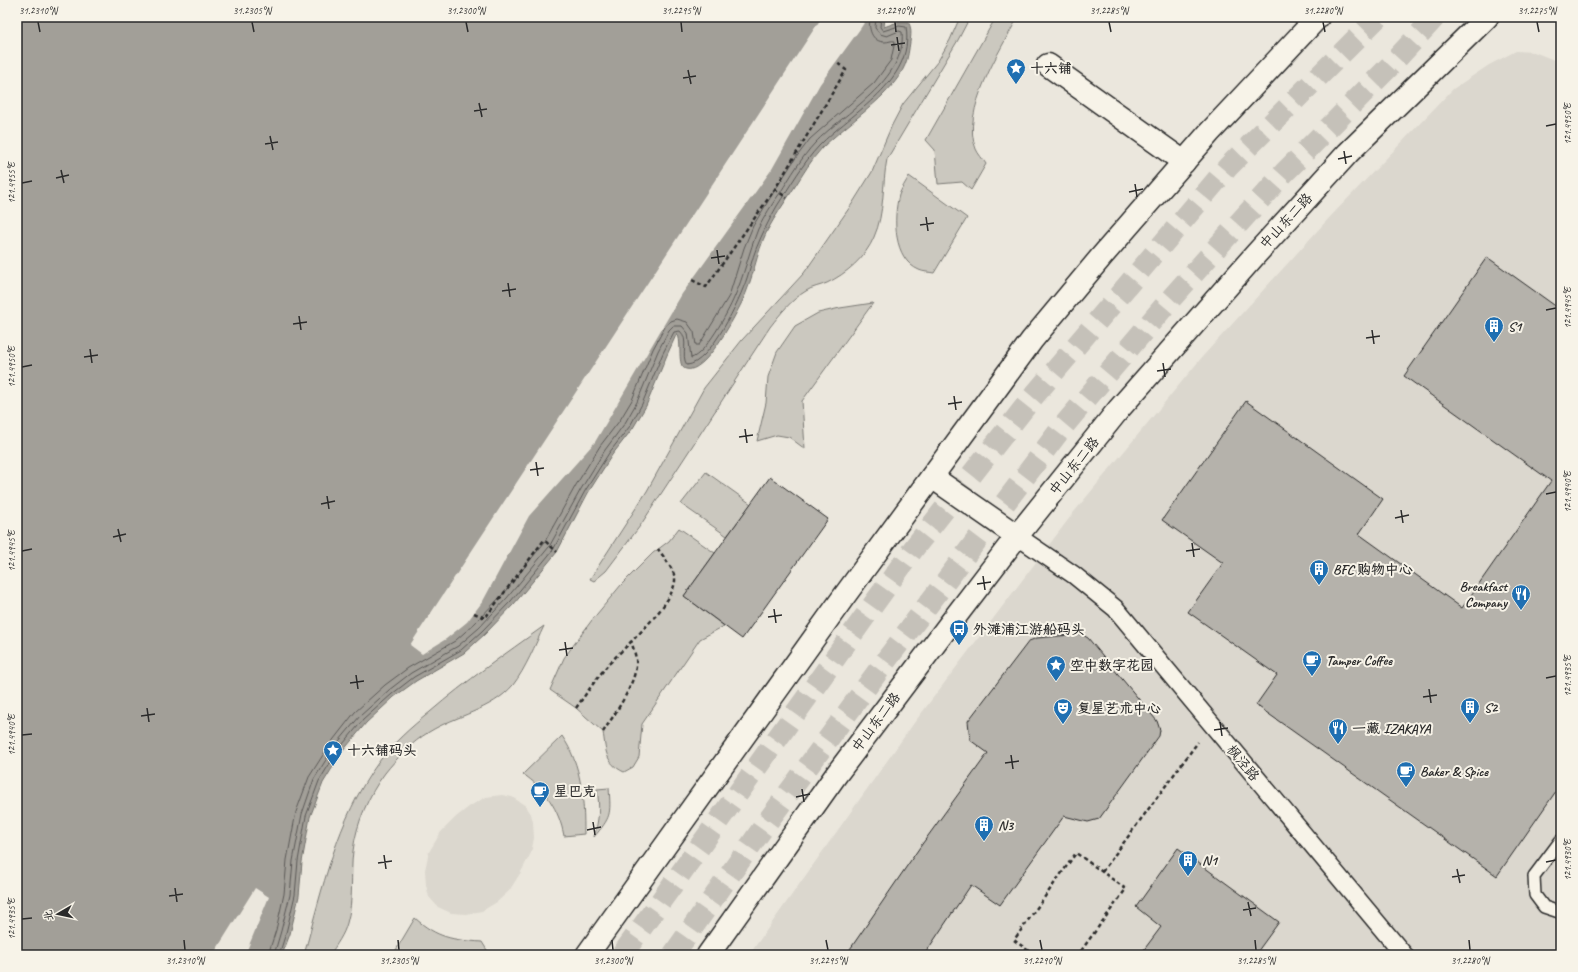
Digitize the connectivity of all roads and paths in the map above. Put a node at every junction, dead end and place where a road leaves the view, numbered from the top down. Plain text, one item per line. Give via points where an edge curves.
1 (1331, 17) edge
2 (1487, 17) edge
3 (1312, 23) edge
4 (836, 62) dead end
5 (1048, 65) dead end
6 (1184, 162) junction
7 (775, 189) junction
8 (787, 198) dead end
9 (692, 280) dead end
10 (932, 477) junction
11 (1017, 536) junction
12 (658, 549) dead end
13 (557, 552) dead end
14 (474, 613) dead end
15 (631, 641) junction
16 (576, 708) dead end
17 (1211, 724) junction
18 (603, 732) dead end
19 (1561, 840) edge
20 (1102, 872) junction
21 (1561, 911) edge
22 (587, 955) edge
23 (708, 955) edge
24 (1034, 955) edge
25 (1078, 955) edge
26 (1404, 955) edge

1 - 3 main road
2 - 11 main road, 中山东二路 via 1348,153 1256,254 1119,409
3 - 6 main road
4 - 7 path via 846,70
5 - 6 main road
6 - 10 main road via 1032,340
7 - 8 path
7 - 9 path via 706,287
10 - 11 main road
10 - 22 main road
11 - 17 street, 枫泾路 via 1074,575 1116,609
11 - 23 main road, 中山东二路 via 836,775
12 - 15 path via 676,579 672,594
13 - 14 path via 544,540 485,618
15 - 16 path via 606,667
15 - 18 path via 637,661 634,679
17 - 20 path
17 - 26 street, 枫泾路
19 - 21 lane via 1534,876 1535,895 1544,907
20 - 24 path via 1076,853 1014,940
20 - 25 path via 1126,889

